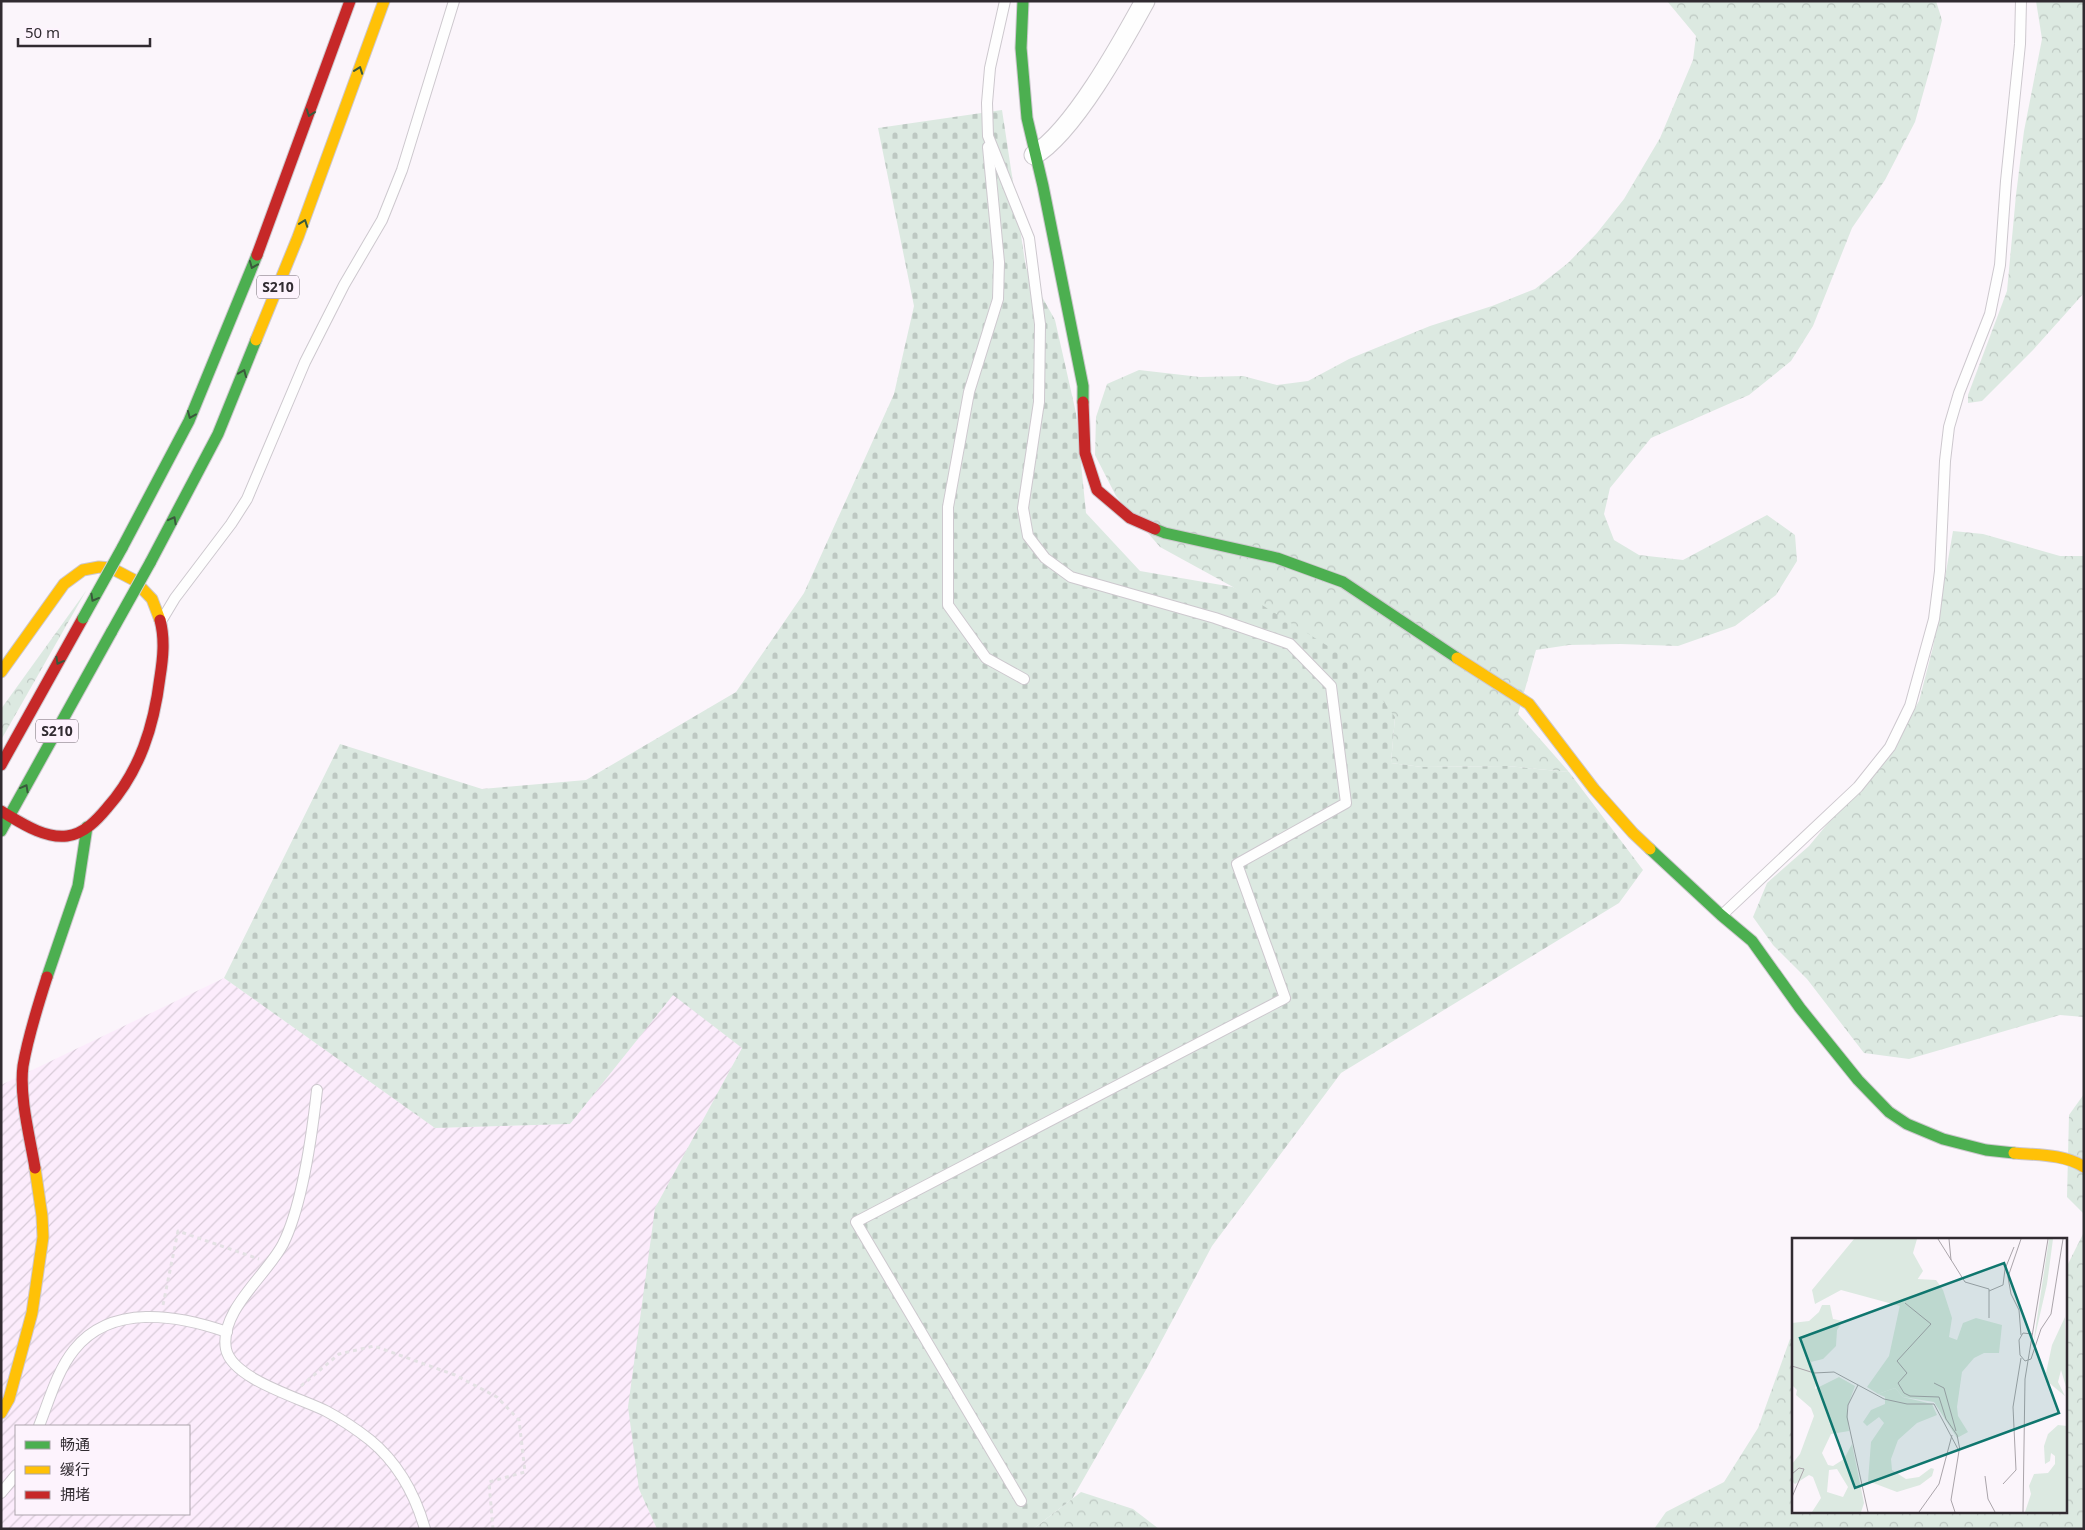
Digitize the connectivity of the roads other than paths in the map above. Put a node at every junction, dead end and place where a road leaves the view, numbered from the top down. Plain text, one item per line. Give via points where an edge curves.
1 (350, 1) edge
2 (384, 1) edge
3 (454, 1) edge
4 (1005, 1) edge
5 (1024, 1) edge
6 (1144, 1) edge
7 (2022, 1) edge
8 (988, 136) junction
9 (1034, 155) junction
10 (161, 622) junction
11 (1, 672) edge
12 (1024, 678) dead end
13 (1, 766) edge
14 (5, 813) edge
15 (87, 827) junction
16 (1, 831) edge
17 (1721, 915) junction
18 (317, 1090) dead end
19 (2084, 1167) edge
20 (227, 1332) junction
21 (1, 1414) edge
22 (39, 1425) edge
23 (15, 1476) edge
24 (1, 1493) edge
25 (1020, 1501) dead end
26 (425, 1529) edge

1 -> 13 street, S210, bridge via 269,226 189,421
14 -> 2 street, S210, bridge via 112,631 218,434 298,237
3 - 10 lane via 402,170 385,213 305,362 247,499
4 - 8 lane via 990,68
5 - 9 street via 1022,66
6 - 9 street via 1079,107 1052,141
7 - 17 lane via 2000,265 1990,314 1958,393 1949,427 1935,609 1924,662 1910,706 1890,747 1858,787
8 - 12 lane via 999,262 998,298 968,392 948,507 948,605 986,658
8 - 25 lane via 1029,238 1040,324 1039,402 1024,508 1028,536 1045,558 1071,577 1215,618 1290,644 1331,686 1346,803 1237,864 1285,998 856,1222
9 - 17 street via 1083,386 1086,453 1097,490 1130,518 1165,533 1276,558 1343,582 1529,704 1594,789 1633,833
10 - 11 street via 153,600 132,579 104,567 86,568 64,584
10 - 15 street via 163,651 159,692 154,722 144,751 120,793
14 - 15 street via 59,836 70,836
14 - 16 street, S210
15 - 21 street via 78,886 38,1005 23,1067 24,1097 43,1237 30,1321 9,1399
17 - 19 street via 1752,941 1852,1073 1889,1112 1907,1124 1942,1139 1986,1150 2054,1157
18 - 20 lane via 307,1158 283,1244 235,1310
20 - 22 lane via 160,1317 112,1323 85,1338 74,1350
20 - 26 lane via 226,1348 233,1363 247,1375 328,1412 351,1426 387,1456 412,1491
23 - 24 lane

